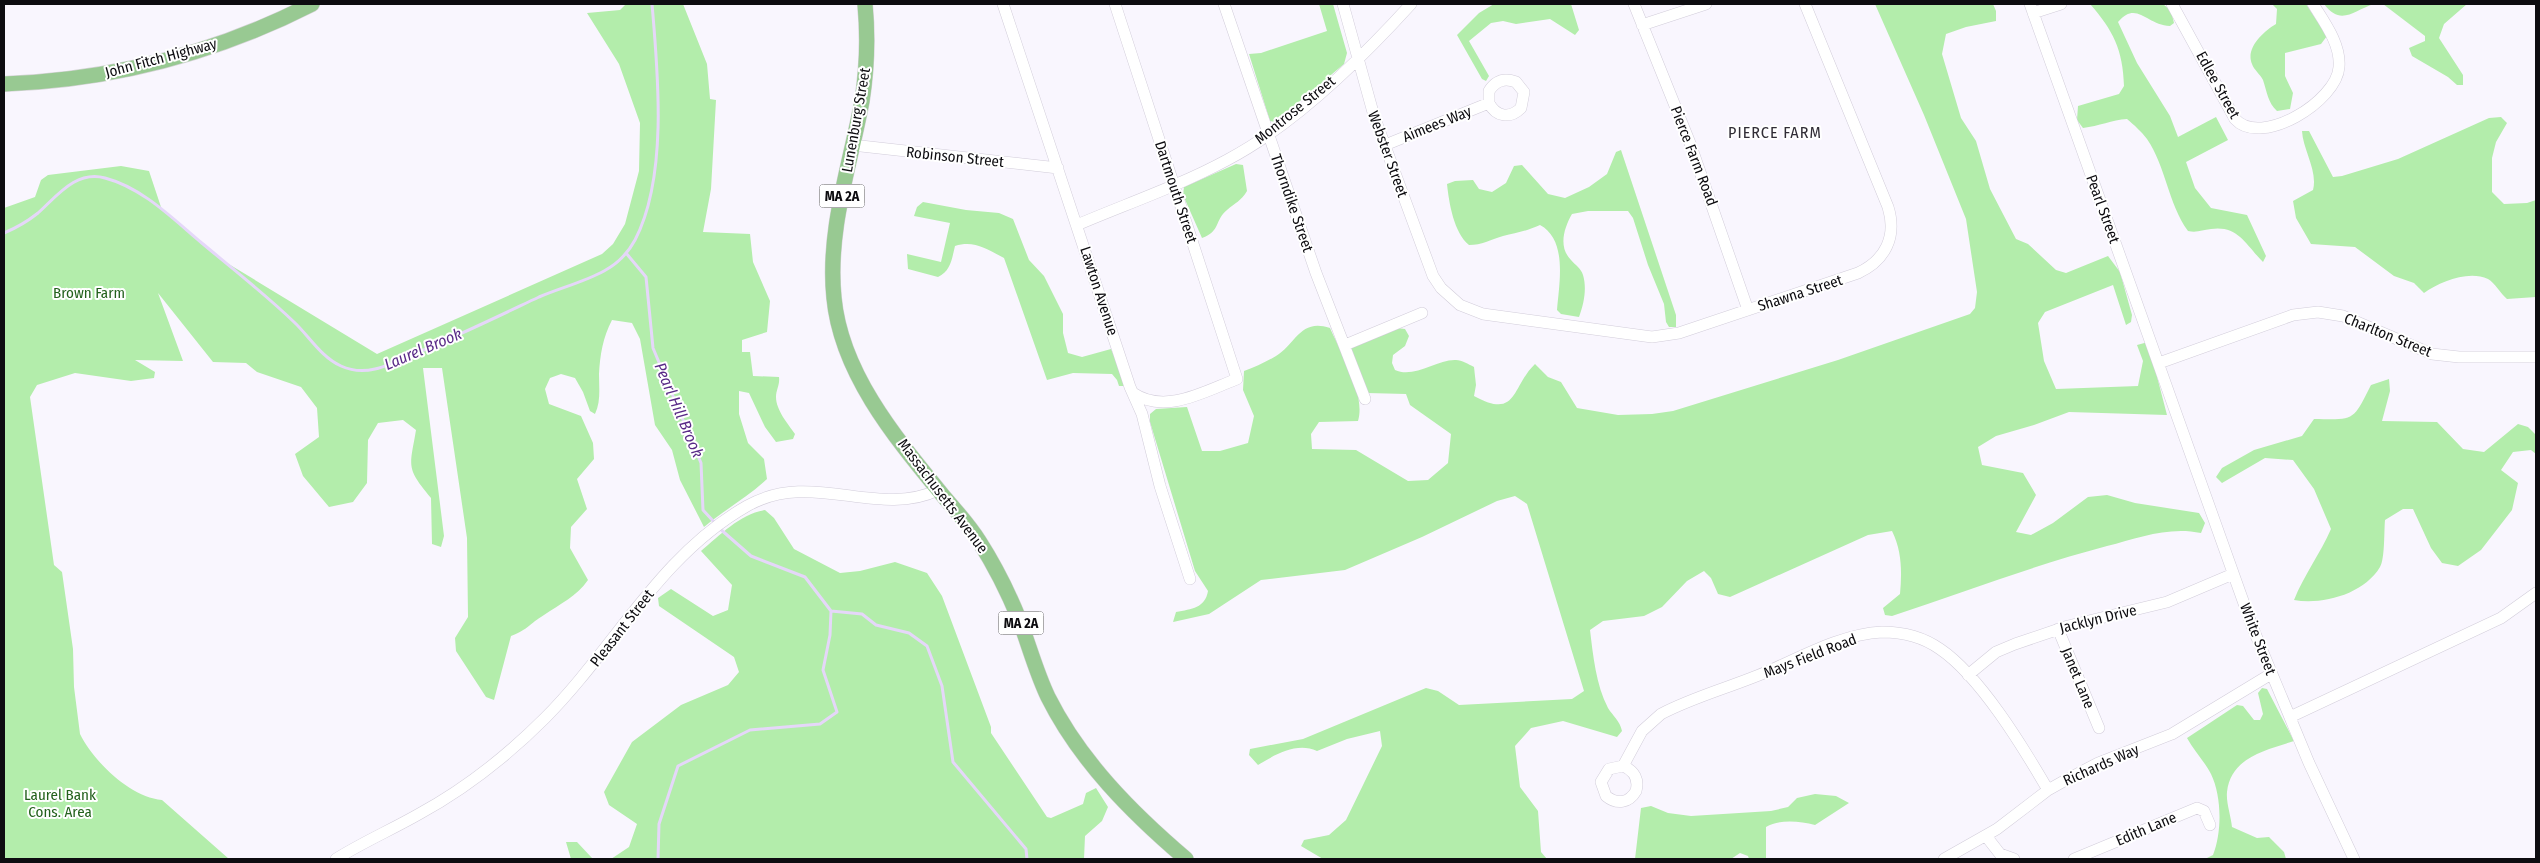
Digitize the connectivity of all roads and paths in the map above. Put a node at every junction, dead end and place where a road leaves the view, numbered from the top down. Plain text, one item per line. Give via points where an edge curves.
1 (312, 4) edge
2 (865, 4) edge
3 (1003, 4) edge
4 (1115, 4) edge
5 (1224, 4) edge
6 (1343, 4) edge
7 (1411, 4) edge
8 (1634, 4) edge
9 (1706, 4) edge
10 (1804, 4) edge
11 (2061, 4) edge
12 (2172, 4) edge
13 (2313, 4) edge
14 (2032, 8) edge
15 (1642, 25) junction
16 (1357, 58) junction
17 (4, 84) edge
18 (1489, 103) dead end
19 (1268, 135) junction
20 (1385, 144) junction
21 (852, 145) junction
22 (1058, 168) junction
23 (1174, 184) junction
24 (1077, 225) junction
25 (1451, 298) joint
26 (1748, 310) junction
27 (1422, 313) dead end
28 (1345, 346) junction
29 (2536, 357) edge
30 (2159, 363) junction
31 (860, 380) joint
32 (1133, 393) junction
33 (1366, 399) dead end
34 (2176, 414) joint
35 (938, 490) junction
36 (2233, 574) junction
37 (1190, 579) dead end
38 (2536, 593) edge
39 (2058, 629) junction
40 (1968, 675) junction
41 (2267, 676) junction
42 (2290, 717) junction
43 (2099, 728) dead end
44 (1624, 766) dead end
45 (2048, 790) junction
46 (2210, 825) dead end
47 (1986, 836) junction
48 (336, 859) edge
49 (1186, 859) edge
50 (1944, 859) edge
51 (2014, 859) edge
52 (2074, 859) edge
53 (2354, 859) edge

1 - 17 main road, John Fitch Highway via 229,40 135,68 60,80
2 - 21 main road, Lunenburg Street / MA 2A via 865,77
3 - 22 street, Lawton Avenue
4 - 23 street, Dartmouth Street
5 - 19 street, Thorndike Street
6 - 16 street, Webster Street
7 - 16 street, Montrose Street
8 - 15 street, Pierce Farm Road
9 - 15 street
10 - 26 street, Shawna Street via 1888,207 1891,234 1881,258 1866,270
11 - 14 street
12 - 13 street, Edlee Street via 2235,119 2240,125 2252,129 2296,117 2321,99 2336,81 2339,55
14 - 30 street, Pearl Street
15 - 26 street, Pierce Farm Road via 1690,143
16 - 19 street, Montrose Street
16 - 20 street, Webster Street
18 - 20 street, Aimees Way
19 - 23 street, Montrose Street via 1226,161
19 - 28 street, Thorndike Street
20 - 25 street, Webster Street via 1426,260 1441,288
21 - 22 street, Robinson Street
21 - 31 main road, Lunenburg Street / MA 2A via 835,232 833,288 840,332
22 - 24 street, Lawton Avenue
23 - 24 street, Montrose Street
23 - 32 street, Dartmouth Street via 1237,380 1184,399 1156,404
24 - 32 street, Lawton Avenue
25 - 26 street, Shawna Street via 1471,310 1497,317 1652,337 1673,335
27 - 28 street
28 - 33 street, Thorndike Street
29 - 30 street, Charlton Street via 2432,354 2343,316 2318,312 2293,316
30 - 34 street, Pearl Street
31 - 35 main road, Massachusetts Avenue / MA 2A
32 - 37 street, Lawton Avenue
34 - 36 street, White Street
35 - 48 street, Pleasant Street via 918,498 900,500 820,491 780,492 749,504 683,554 646,594 576,685 510,750 420,814
35 - 49 main road, Massachusetts Avenue / MA 2A via 973,532 999,575 1014,605 1045,689 1065,726 1129,807
36 - 39 street, Jacklyn Drive via 2167,602
36 - 41 street, White Street
38 - 42 street via 2501,618
39 - 40 street, Jacklyn Drive via 1996,652
39 - 43 street, Janet Lane
40 - 44 street, Mays Field Road via 1939,648 1911,636 1881,632 1848,639 1661,714 1642,731
40 - 45 street, Mays Field Road via 1992,704
41 - 42 street, White Street
41 - 45 street, Richards Way via 2172,734 2098,764
42 - 53 street, White Street
45 - 47 street, Richards Way
46 - 52 street, Edith Lane via 2204,812 2197,808
47 - 50 street, Richards Way
47 - 51 street via 2000,854

